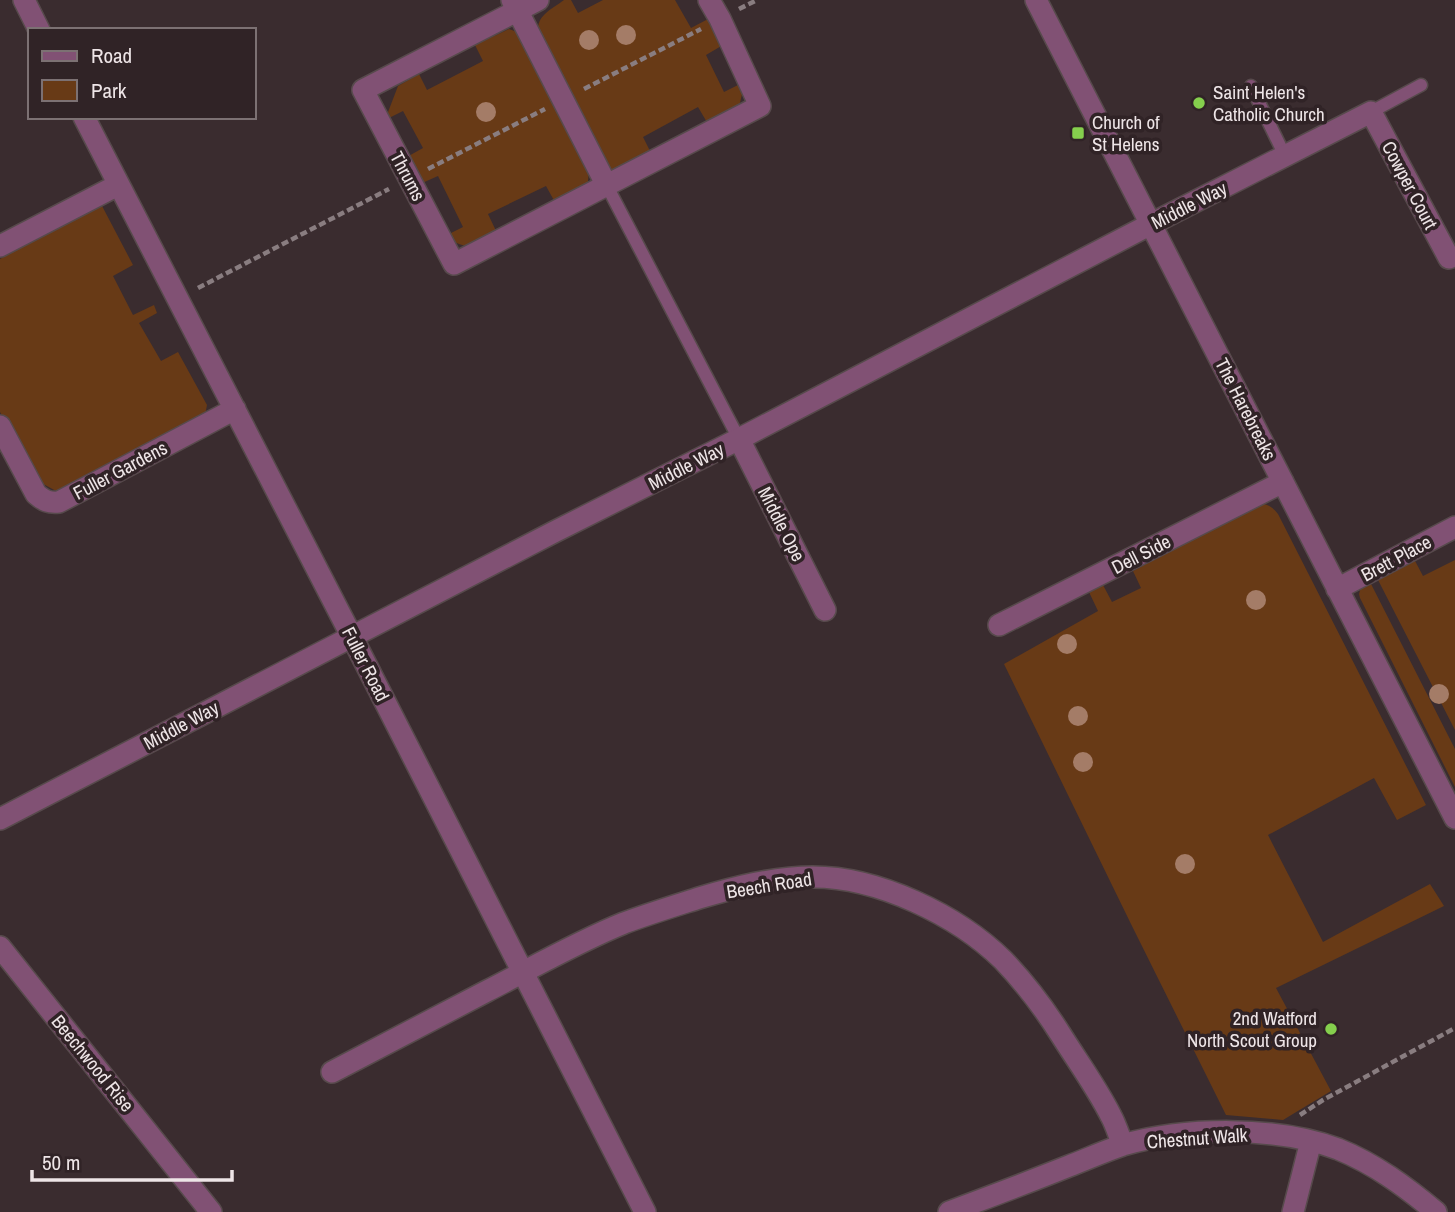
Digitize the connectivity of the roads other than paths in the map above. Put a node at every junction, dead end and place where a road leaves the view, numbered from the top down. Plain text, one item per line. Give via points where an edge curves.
1 (24, 0) edge
2 (538, 0) edge
3 (709, 0) edge
4 (1036, 0) edge
5 (515, 5) edge
6 (38, 28) edge
7 (1421, 85) dead end
8 (1251, 86) dead end
9 (1371, 112) junction
10 (85, 119) edge
11 (1285, 156) junction
12 (118, 185) junction
13 (607, 186) junction
14 (1151, 224) junction
15 (0, 246) edge
16 (1449, 258) dead end
17 (235, 409) junction
18 (0, 426) edge
19 (739, 439) junction
20 (1283, 482) junction
21 (1455, 527) edge
22 (1337, 589) junction
23 (825, 610) dead end
24 (999, 625) dead end
25 (352, 636) junction
26 (1455, 818) edge
27 (0, 819) edge
28 (0, 947) edge
29 (523, 972) junction
30 (332, 1072) dead end
31 (1311, 1141) junction
32 (1123, 1146) junction
33 (211, 1212) edge
34 (645, 1212) edge
35 (950, 1212) edge
36 (1293, 1212) edge
37 (1436, 1212) edge

1 - 6 street
2 - 5 street, Thrums
3 - 13 street, Thrums via 760,106
4 - 14 street, The Harebreaks
5 - 13 street
5 - 13 street, Thrums via 363,90 408,179 454,264
7 - 9 lane
8 - 11 lane
9 - 11 street, Middle Way
9 - 16 street, Cowper Court
10 - 12 street, Fuller Road
11 - 14 street, Middle Way
12 - 15 street
12 - 17 street, Fuller Road
13 - 19 lane
14 - 19 street, Middle Way
14 - 20 street, The Harebreaks
17 - 18 street, Fuller Gardens via 59,502 36,494
17 - 25 street, Fuller Road
19 - 23 street, Middle Ope
19 - 25 street, Middle Way
20 - 22 street, The Harebreaks
20 - 24 street, Dell Side
21 - 22 street, Brett Place
22 - 26 street, The Harebreaks
25 - 27 street, Middle Way
25 - 29 street, Fuller Road
28 - 33 street, Beechwood Rise
29 - 30 street, Beech Road
29 - 32 street, Beech Road via 622,924 752,884 814,877 879,888 943,916 1001,959 1049,1018 1111,1116
29 - 34 street, Fuller Road
31 - 32 street, Chestnut Walk via 1226,1132
31 - 36 street
31 - 37 street, Chestnut Walk via 1383,1172
32 - 35 street, Chestnut Walk

